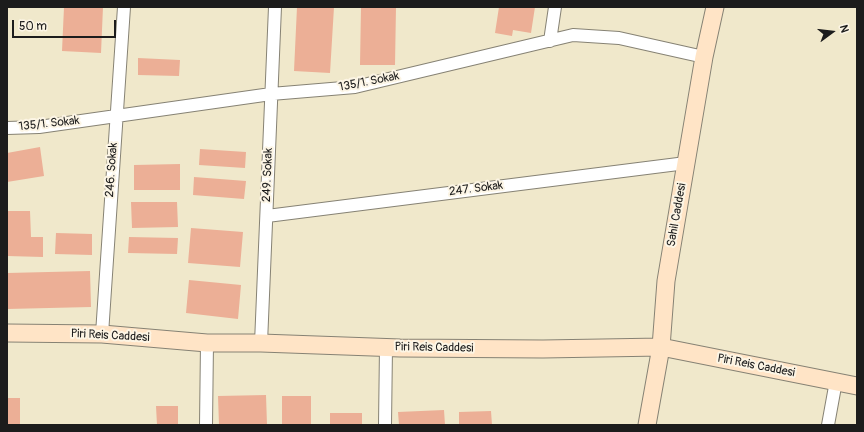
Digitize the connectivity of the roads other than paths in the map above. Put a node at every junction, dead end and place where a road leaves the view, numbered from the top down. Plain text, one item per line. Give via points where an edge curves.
1 (124, 7) edge
2 (275, 7) edge
3 (555, 7) edge
4 (715, 7) edge
5 (550, 40) junction
6 (704, 57) junction
7 (271, 94) junction
8 (116, 116) junction
9 (7, 128) edge
10 (686, 163) junction
11 (267, 216) junction
12 (7, 333) edge
13 (102, 334) junction
14 (207, 343) junction
15 (261, 343) junction
16 (386, 347) junction
17 (661, 347) junction
18 (836, 381) junction
19 (857, 386) edge
20 (206, 425) edge
21 (385, 425) edge
22 (648, 425) edge
23 (828, 425) edge

1 - 8 street, 246. Sokak
2 - 7 street, 249. Sokak
3 - 5 street
4 - 6 street, Sahil Caddesi
5 - 6 street, 135/1. Sokak via 573,36 619,38
5 - 7 street, 135/1. Sokak via 355,87
6 - 10 street, Sahil Caddesi
7 - 8 street, 135/1. Sokak
7 - 11 street, 249. Sokak
8 - 9 street, 135/1. Sokak via 39,127
8 - 13 street, 246. Sokak
10 - 11 street, 247. Sokak
10 - 17 street, Sahil Caddesi via 666,281
11 - 15 street, 249. Sokak
12 - 13 street, Piri Reis Caddesi
13 - 14 street, Piri Reis Caddesi
14 - 15 street, Piri Reis Caddesi
14 - 20 street
15 - 16 street, Piri Reis Caddesi
16 - 17 street, Piri Reis Caddesi
16 - 21 street
17 - 18 street, Piri Reis Caddesi
17 - 22 street, Sahil Caddesi
18 - 19 street, Piri Reis Caddesi
18 - 23 street

